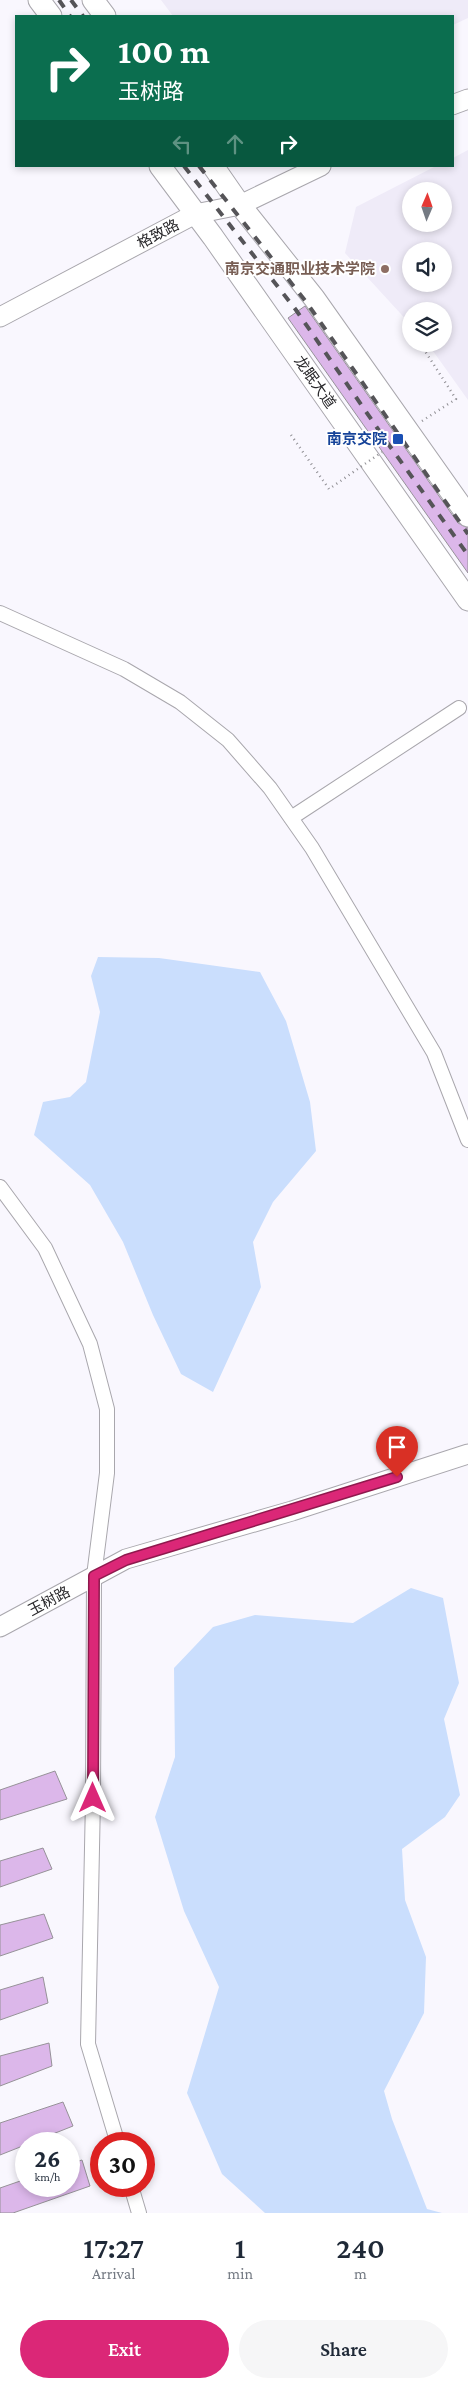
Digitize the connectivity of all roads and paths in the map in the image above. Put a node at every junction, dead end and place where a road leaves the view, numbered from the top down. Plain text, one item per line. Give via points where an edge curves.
1 (39, 0) edge
2 (93, 0) edge
3 (50, 15) edge
4 (104, 15) edge
5 (468, 99) edge
6 (454, 104) edge
7 (161, 167) edge
8 (214, 167) edge
9 (319, 167) edge
10 (240, 205) junction
11 (195, 214) junction
12 (0, 317) edge
13 (426, 352) edge
14 (415, 426) dead end
15 (291, 435) dead end
16 (382, 452) dead end
17 (468, 516) edge
18 (468, 600) edge
19 (0, 613) edge
20 (459, 708) dead end
21 (291, 818) junction
22 (468, 1140) edge
23 (0, 1187) edge
24 (468, 1454) edge
25 (94, 1576) junction
26 (0, 1627) edge
27 (114, 2132) edge
28 (134, 2197) edge
29 (139, 2213) edge

1 - 3 main road
2 - 4 main road
5 - 6 street
7 - 11 main road, 龙眠大道
8 - 10 main road
9 - 10 street, 格致路
10 - 11 street, 格致路
10 - 17 main road via 314,298
11 - 12 street, 格致路
11 - 18 main road, 龙眠大道
13 - 14 path via 456,399
15 - 16 path, bridge via 329,489
19 - 21 street via 124,670 180,702 228,740 270,788
20 - 21 street
21 - 22 street via 434,1053
23 - 25 street via 45,1248 90,1344 107,1410 107,1473
24 - 25 street, 玉树路 via 126,1560
25 - 26 street, 玉树路
25 - 27 street via 88,2044
28 - 29 street

